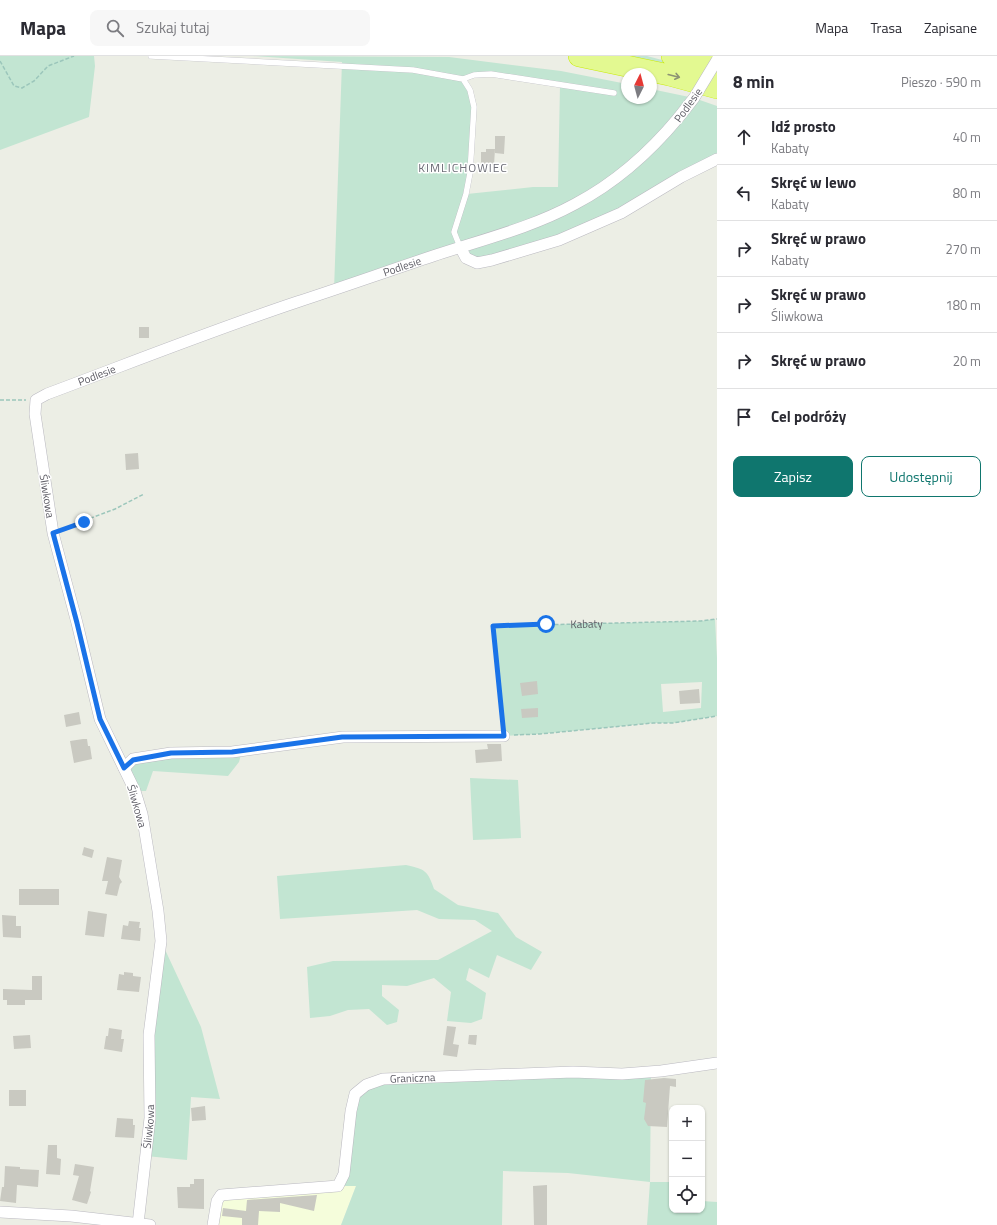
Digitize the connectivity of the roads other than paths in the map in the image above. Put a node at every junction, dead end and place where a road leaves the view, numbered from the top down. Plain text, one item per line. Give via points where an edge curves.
1 (151, 56) edge
2 (579, 56) edge
3 (672, 56) edge
4 (717, 60) edge
5 (717, 68) edge
6 (463, 79) junction
7 (717, 88) edge
8 (614, 93) dead end
9 (717, 159) edge
10 (460, 247) junction
11 (36, 400) joint
12 (504, 736) road end
13 (124, 768) junction
14 (717, 1063) edge
15 (0, 1212) edge
16 (144, 1224) edge
17 (213, 1225) edge

1 - 6 lane via 413,70
2 -> 7 highway
3 - 5 highway
4 - 10 street, Podlesie, bridge via 694,98 669,130 610,182 575,204 531,224
6 - 8 lane via 474,75 491,74
6 - 10 lane via 470,90 474,107 470,173 454,232
9 - 10 street via 621,213 559,240 477,263 466,258
10 - 11 street, Podlesie via 261,314
11 - 13 street, Śliwkowa via 35,414 53,533 100,719
12 - 13 street via 342,737 232,752 171,753 133,760
13 - 16 street, Śliwkowa via 142,814 161,941 149,1035 150,1118
14 - 17 street, Graniczna via 622,1074 573,1072 383,1079 366,1085 355,1094 344,1174 338,1186 221,1195 217,1201
15 - 16 street

